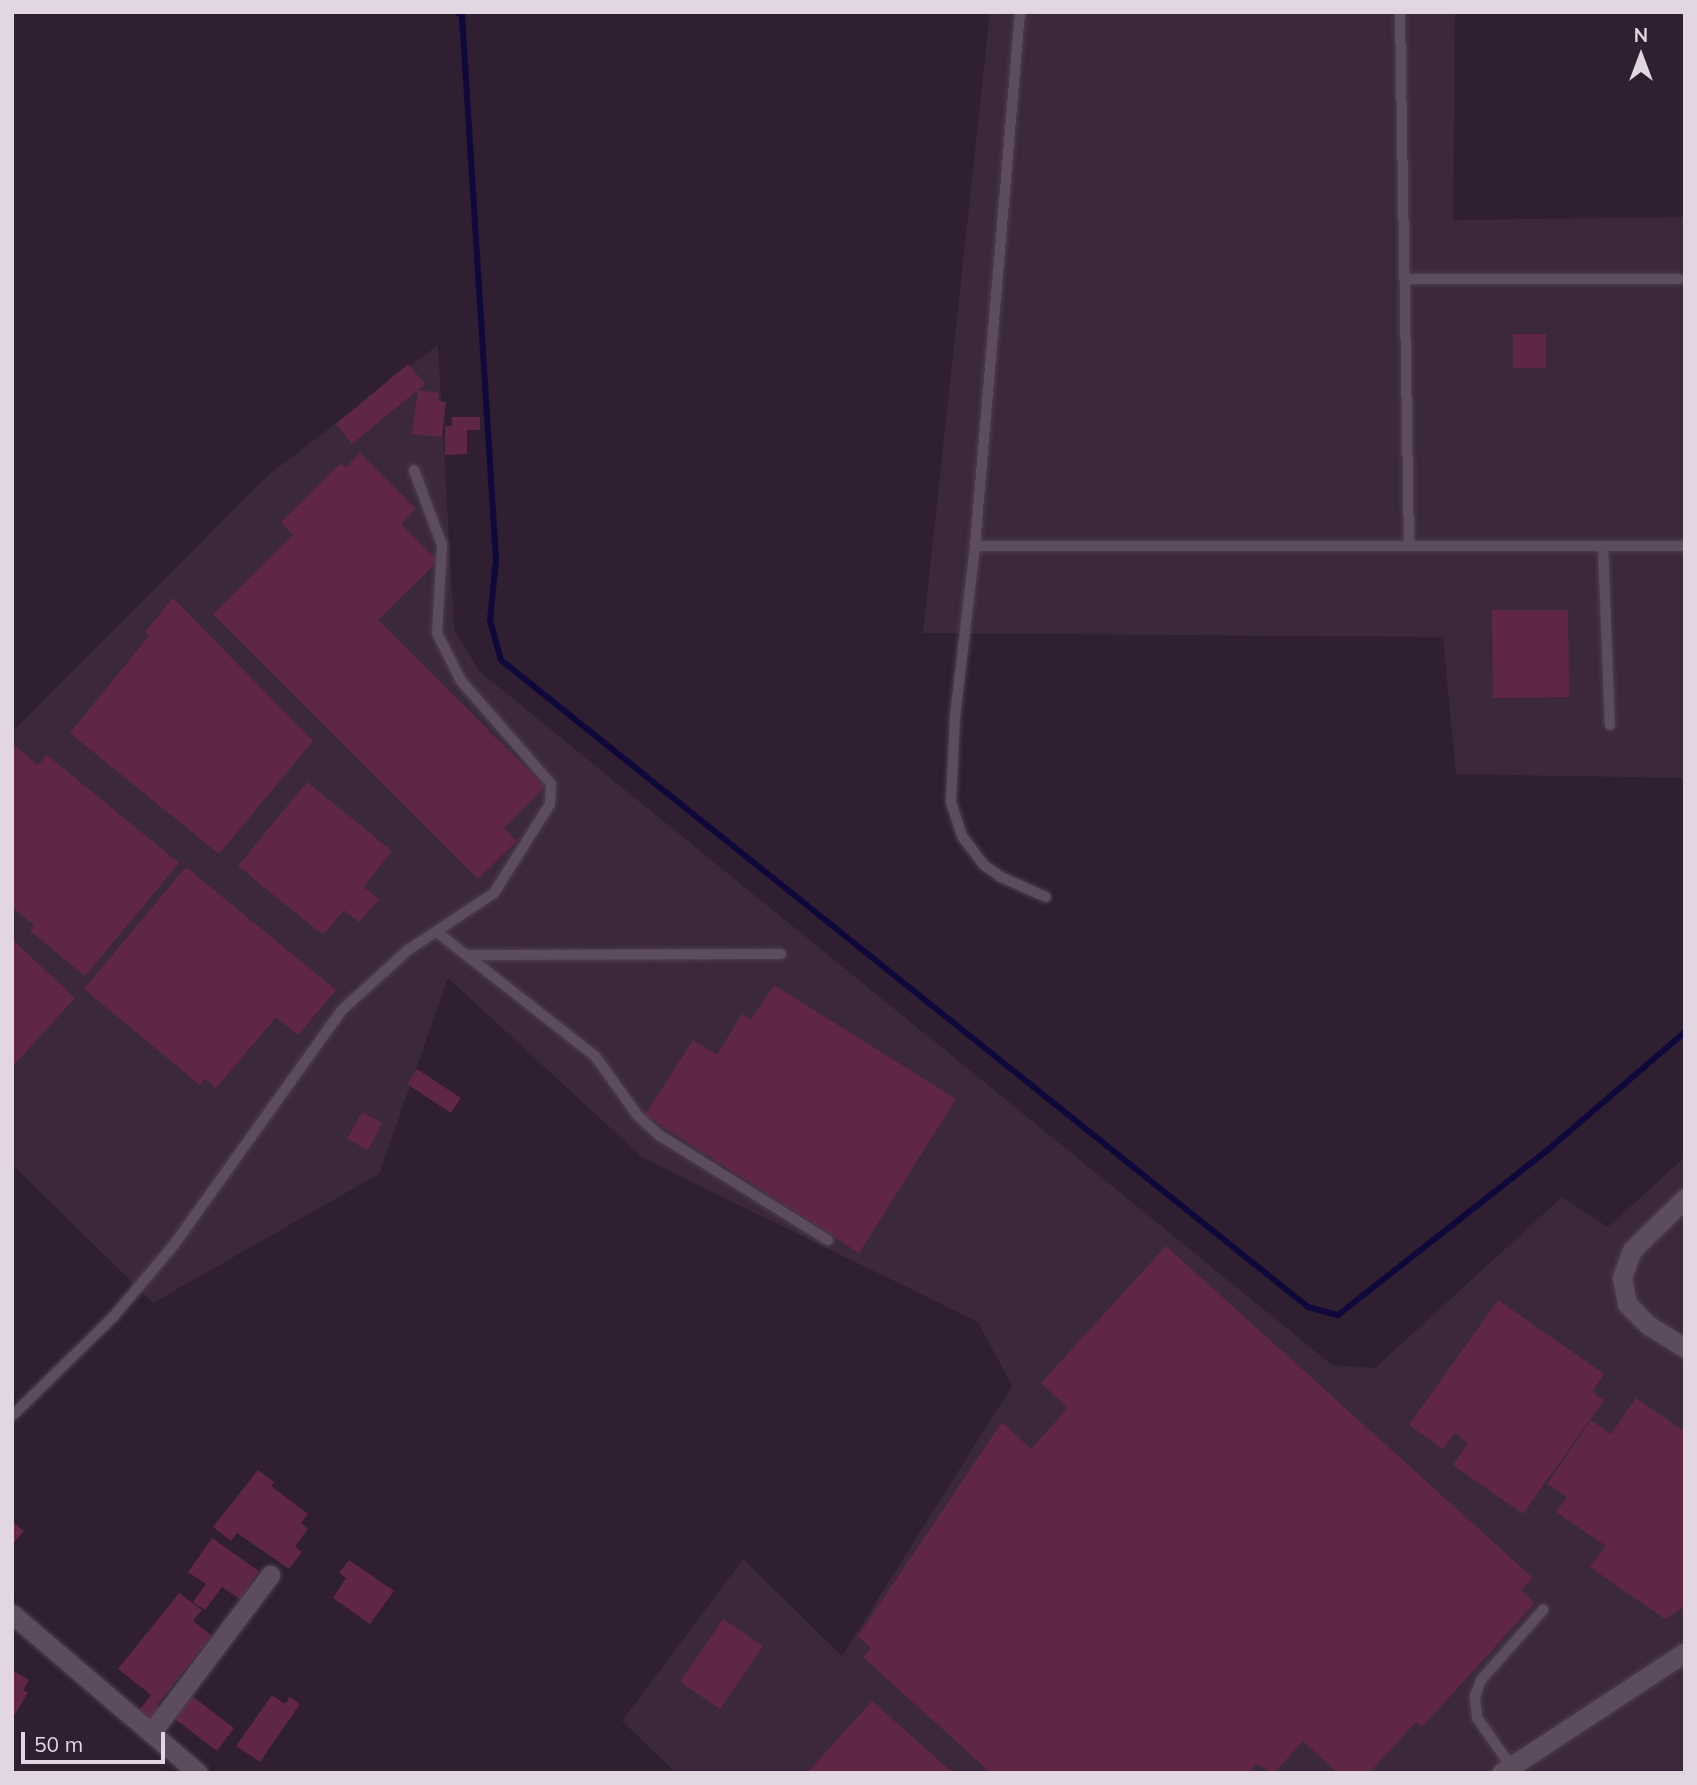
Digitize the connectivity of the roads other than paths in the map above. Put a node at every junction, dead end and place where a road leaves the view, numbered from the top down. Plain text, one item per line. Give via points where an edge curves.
1 (1020, 12) edge
2 (1401, 12) edge
3 (1404, 279) junction
4 (1679, 279) dead end
5 (414, 470) dead end
6 (1409, 545) junction
7 (975, 546) junction
8 (1603, 546) junction
9 (1685, 546) edge
10 (1610, 725) dead end
11 (1046, 897) dead end
12 (438, 933) junction
13 (781, 954) dead end
14 (470, 955) junction
15 (1685, 1198) edge
16 (828, 1240) dead end
17 (1685, 1348) edge
18 (12, 1416) edge
19 (271, 1575) dead end
20 (1543, 1610) dead end
21 (12, 1614) edge
22 (1685, 1652) edge
23 (151, 1733) junction
24 (1506, 1770) edge
25 (198, 1773) edge

1 - 7 lane
2 - 3 lane
3 - 4 lane
3 - 6 lane
5 - 12 lane via 442,545 438,633 461,681 551,784 550,804 502,883
6 - 7 lane
6 - 8 lane
7 - 11 lane via 955,716 951,802 962,836 984,865
8 - 9 lane
8 - 10 lane
12 - 14 lane
12 - 18 lane via 408,950 341,1011 173,1246 114,1315
13 - 14 lane
14 - 16 lane via 595,1056 638,1116 659,1135
15 - 17 street via 1632,1250 1622,1278 1627,1304 1648,1325
19 - 23 street
20 - 24 lane via 1481,1680 1475,1696 1477,1718
21 - 23 street
22 - 24 street
23 - 25 street

